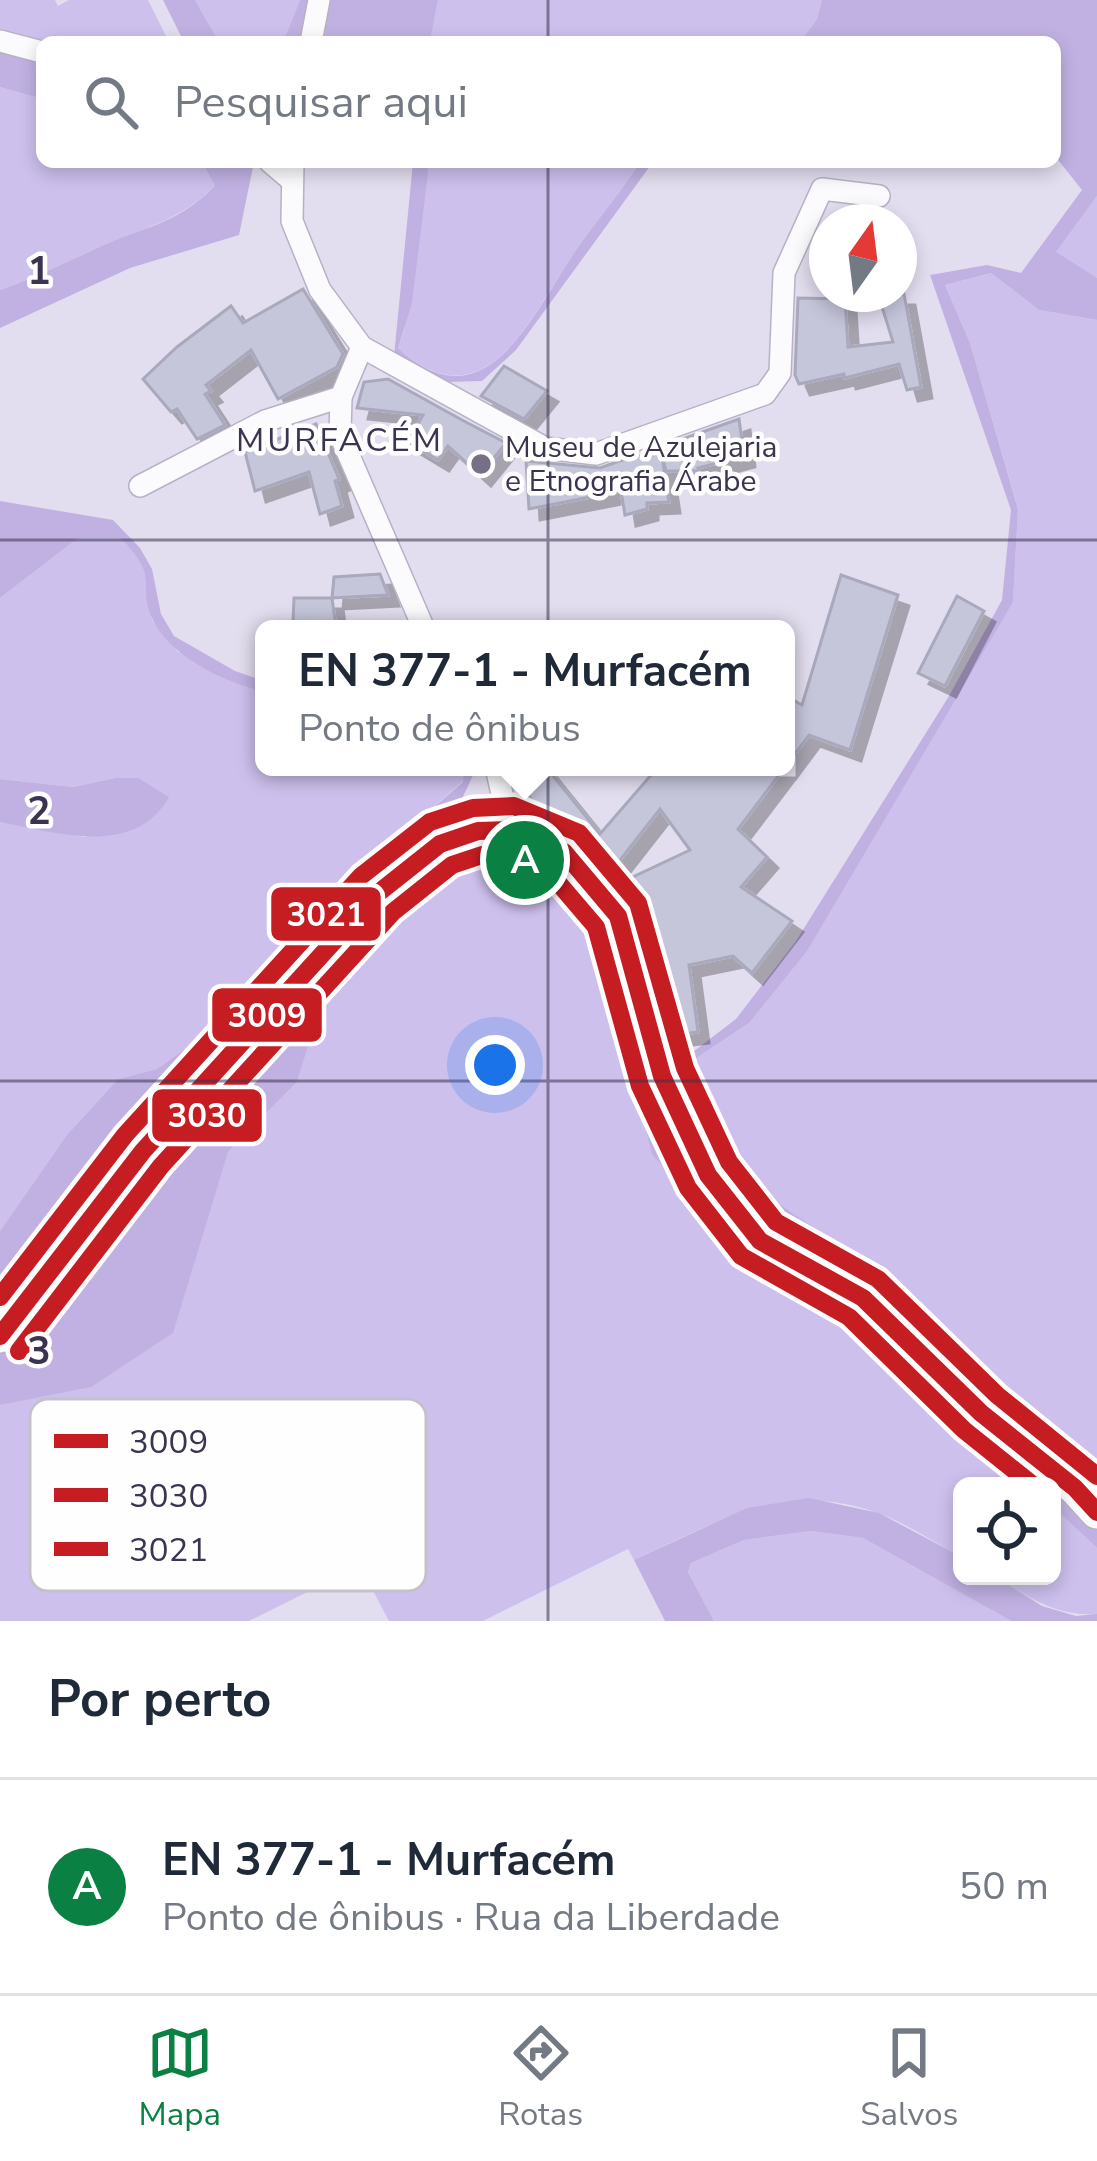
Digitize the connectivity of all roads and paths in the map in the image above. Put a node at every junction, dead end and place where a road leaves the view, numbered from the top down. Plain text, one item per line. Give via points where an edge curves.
1 (319, 0) edge
2 (312, 36) edge
3 (0, 41) edge
4 (36, 50) edge
5 (292, 171) edge
6 (879, 196) dead end
7 (362, 347) junction
8 (341, 397) junction
9 (140, 487) dead end
10 (420, 620) edge
11 (498, 776) edge
12 (510, 830) junction
13 (0, 1336) edge
14 (1097, 1511) edge

1 - 2 street
3 - 4 street
5 - 7 street via 292,221 320,290
6 - 7 street via 822,189 784,273 780,374 765,394 596,454 545,448
7 - 8 street
8 - 9 street via 265,421
8 - 10 street via 340,435
11 - 12 street
12 - 13 main road via 440,844 377,894 143,1151
12 - 14 main road via 563,852 618,916 662,1076 708,1175 760,1241 863,1298

